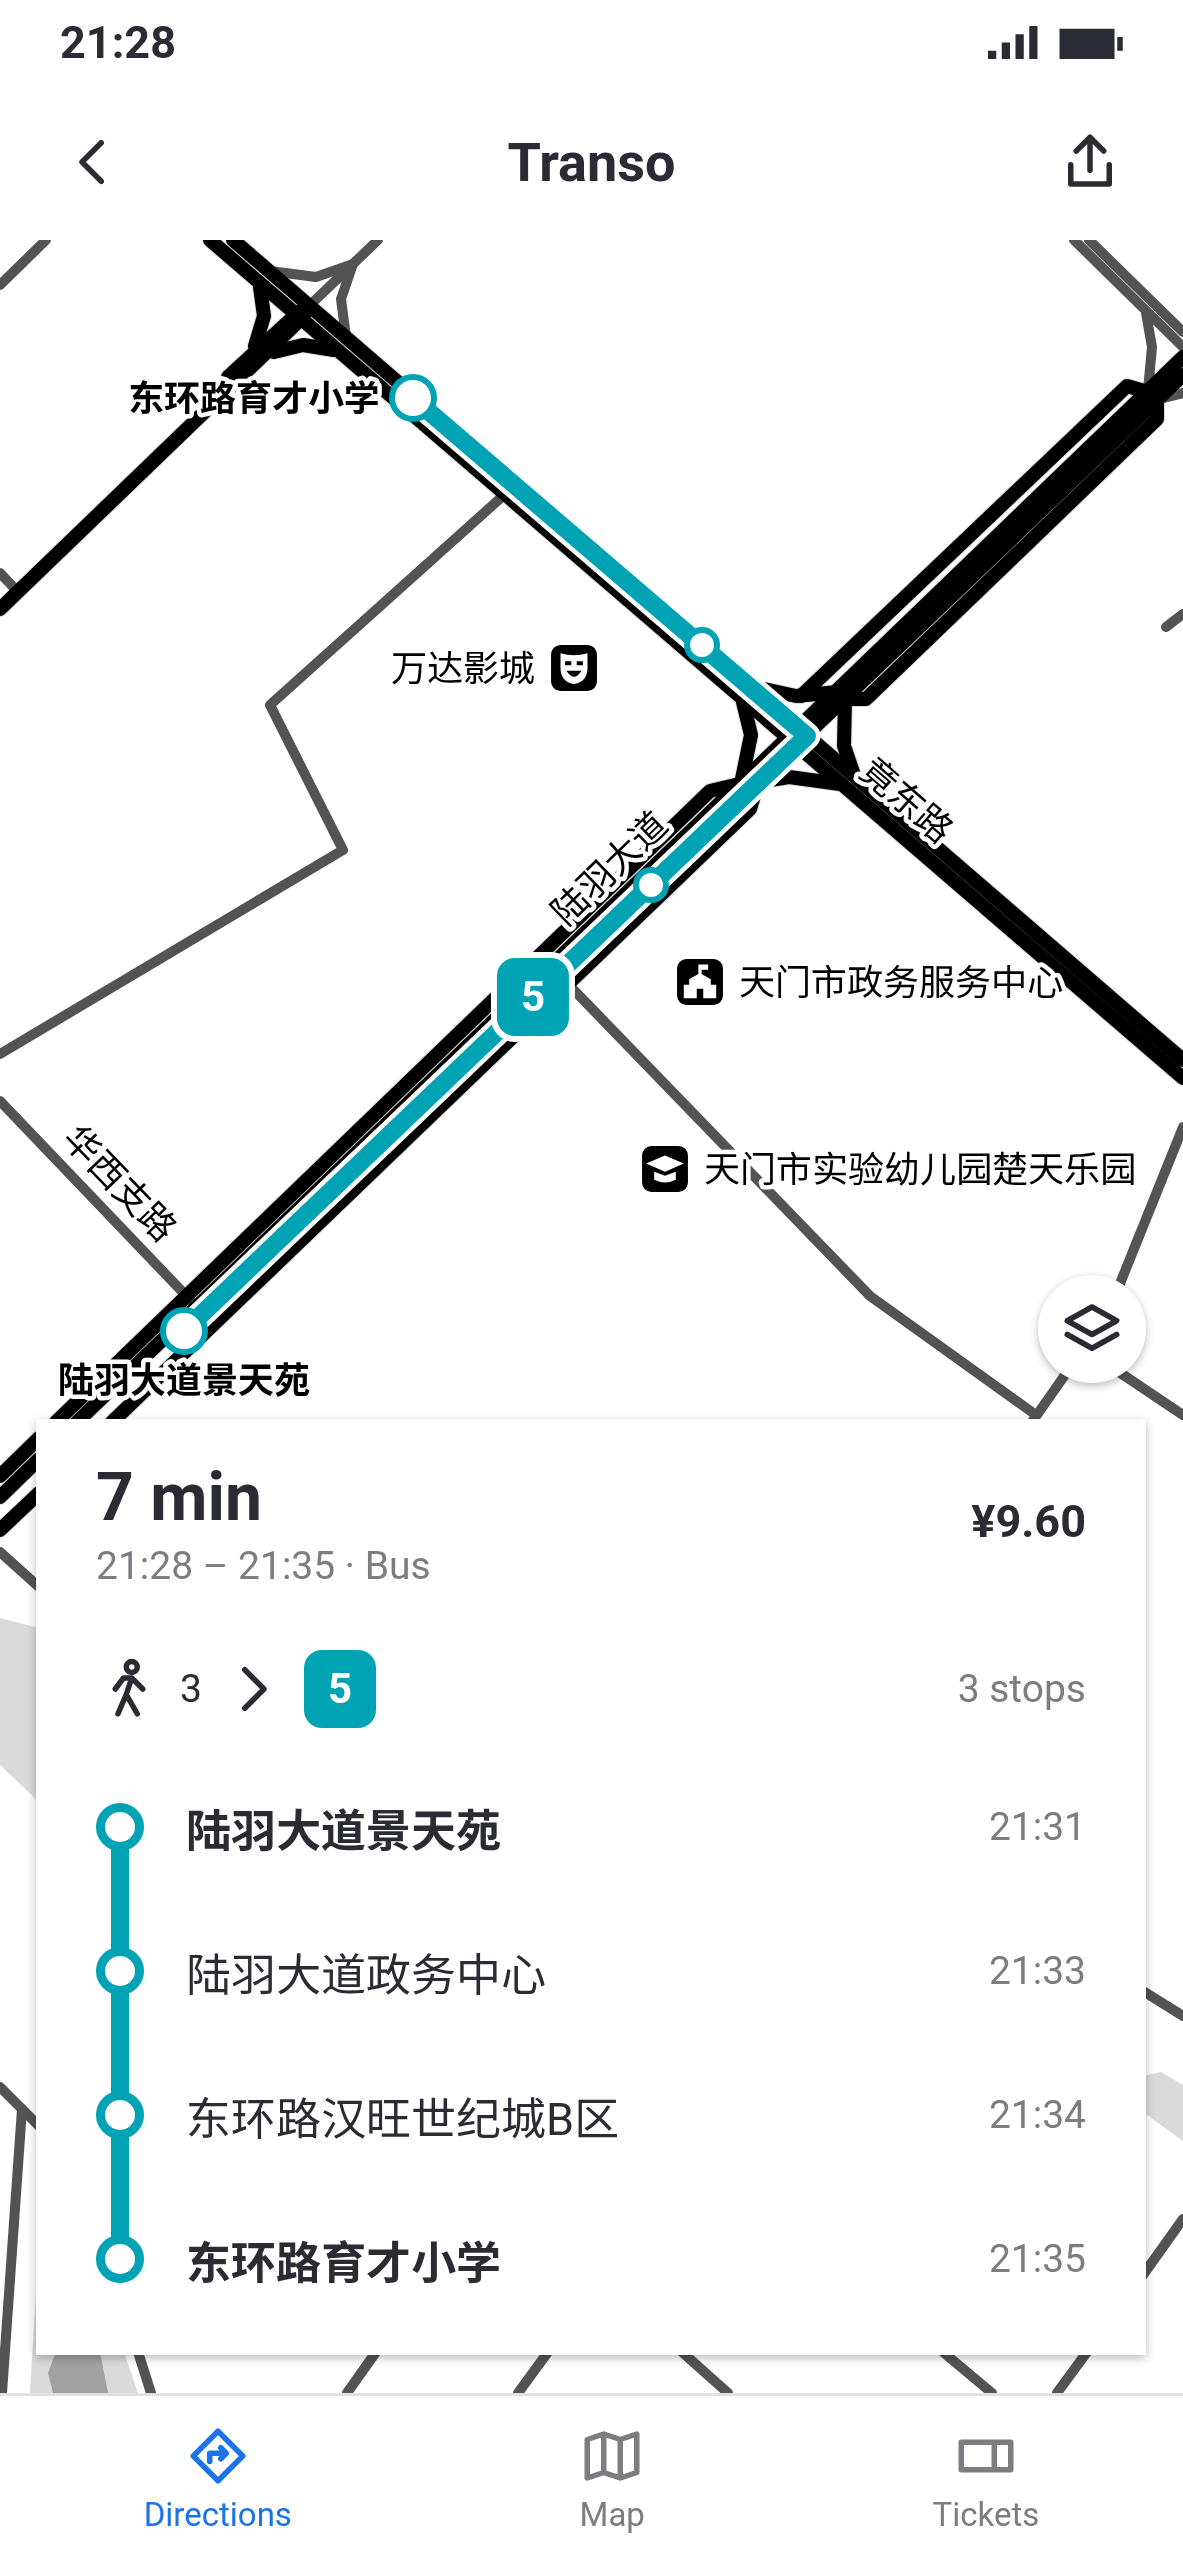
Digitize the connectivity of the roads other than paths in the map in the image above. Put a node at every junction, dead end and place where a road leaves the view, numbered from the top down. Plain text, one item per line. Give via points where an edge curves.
1 (46, 240) edge
2 (210, 240) edge
3 (233, 240) edge
4 (378, 240) edge
5 (1074, 240) edge
6 (1089, 240) edge
7 (353, 264) junction
8 (264, 276) junction
9 (0, 285) edge
10 (1150, 307) junction
11 (302, 313) junction
12 (1183, 315) edge
13 (1183, 332) edge
14 (342, 345) junction
15 (1183, 347) edge
16 (1183, 358) edge
17 (252, 361) junction
18 (1183, 375) edge
19 (1183, 393) edge
20 (1152, 396) junction
21 (503, 495) junction
22 (0, 573) edge
23 (15, 589) junction
24 (0, 597) edge
25 (0, 609) edge
26 (1183, 614) edge
27 (1166, 627) dead end
28 (745, 692) junction
29 (801, 696) junction
30 (841, 696) junction
31 (798, 737) junction
32 (758, 782) junction
33 (740, 784) junction
34 (855, 786) junction
35 (568, 984) junction
36 (0, 1054) edge
37 (1183, 1060) edge
38 (1183, 1078) edge
39 (0, 1101) edge
40 (1183, 1127) edge
41 (1123, 1275) edge
42 (191, 1301) junction
43 (1059, 1383) edge
44 (1135, 1383) edge
45 (1183, 1415) edge
46 (59, 1419) edge
47 (79, 1419) edge
48 (92, 1419) edge
49 (115, 1419) edge
50 (1034, 1419) edge
51 (36, 1441) edge
52 (36, 1462) edge
53 (36, 1474) edge
54 (0, 1476) edge
55 (36, 1495) edge
56 (0, 1496) edge
57 (0, 1508) edge
58 (0, 1530) edge
59 (0, 1552) edge
60 (36, 1584) edge
61 (1146, 1993) edge
62 (1183, 2017) edge
63 (0, 2087) edge
64 (22, 2109) junction
65 (36, 2123) edge
66 (1183, 2219) edge
67 (6, 2260) edge
68 (1146, 2271) edge
69 (139, 2355) edge
70 (374, 2355) edge
71 (546, 2355) edge
72 (685, 2355) edge
73 (947, 2355) edge
74 (1085, 2355) edge
75 (2, 2393) edge
76 (152, 2393) edge
77 (347, 2393) edge
78 (518, 2393) edge
79 (728, 2393) edge
80 (992, 2393) edge
81 (1058, 2393) edge

1 - 9 street
2 - 8 main road, 竟东路
3 - 8 main road, 竟东路
4 - 7 street
5 - 10 street
6 - 10 street
7 - 8 street via 316,277
7 - 11 street
7 - 14 street via 341,299
8 - 11 main road, 竟东路
8 - 17 main road via 263,327
10 - 12 street
10 - 13 street
10 - 15 street
10 - 20 street
11 - 14 main road, 竟东路
11 - 17 main road
14 - 17 main road via 292,346
14 - 21 main road, 竟东路
14 - 28 main road, 竟东路
16 - 20 main road, 陆羽大道
17 - 23 main road
18 - 20 main road, 陆羽大道
19 - 20 street
20 - 29 main road via 1127,386
20 - 30 main road, 陆羽大道
21 - 28 main road, 竟东路
21 - 36 street via 270,705 343,850
22 - 23 street
23 - 24 main road
23 - 25 main road
26 - 27 street
28 - 29 main road
28 - 31 main road, 竟东路
28 - 33 main road via 751,735
29 - 30 main road
30 - 31 main road, 陆羽大道
30 - 34 main road
31 - 32 main road, 陆羽大道
31 - 33 main road, 陆羽大道
31 - 34 main road, 竟东路
32 - 34 main road via 815,778
32 - 35 main road via 750,809
32 - 48 main road, 陆羽大道
33 - 42 main road, 陆羽大道 via 710,791
34 - 37 main road, 竟东路
34 - 38 main road, 竟东路
35 - 49 main road
35 - 50 street via 870,1296
39 - 42 street, 华西支路
40 - 41 street
42 - 46 main road
42 - 47 main road
43 - 50 street
44 - 45 street
51 - 54 main road
52 - 56 main road
53 - 57 main road
55 - 58 main road
59 - 60 street
61 - 62 street
63 - 64 street
64 - 65 street
64 - 67 street
66 - 68 street
67 - 75 street
69 - 76 street
70 - 77 street
71 - 78 street
72 - 79 street
73 - 80 street
74 - 81 street

